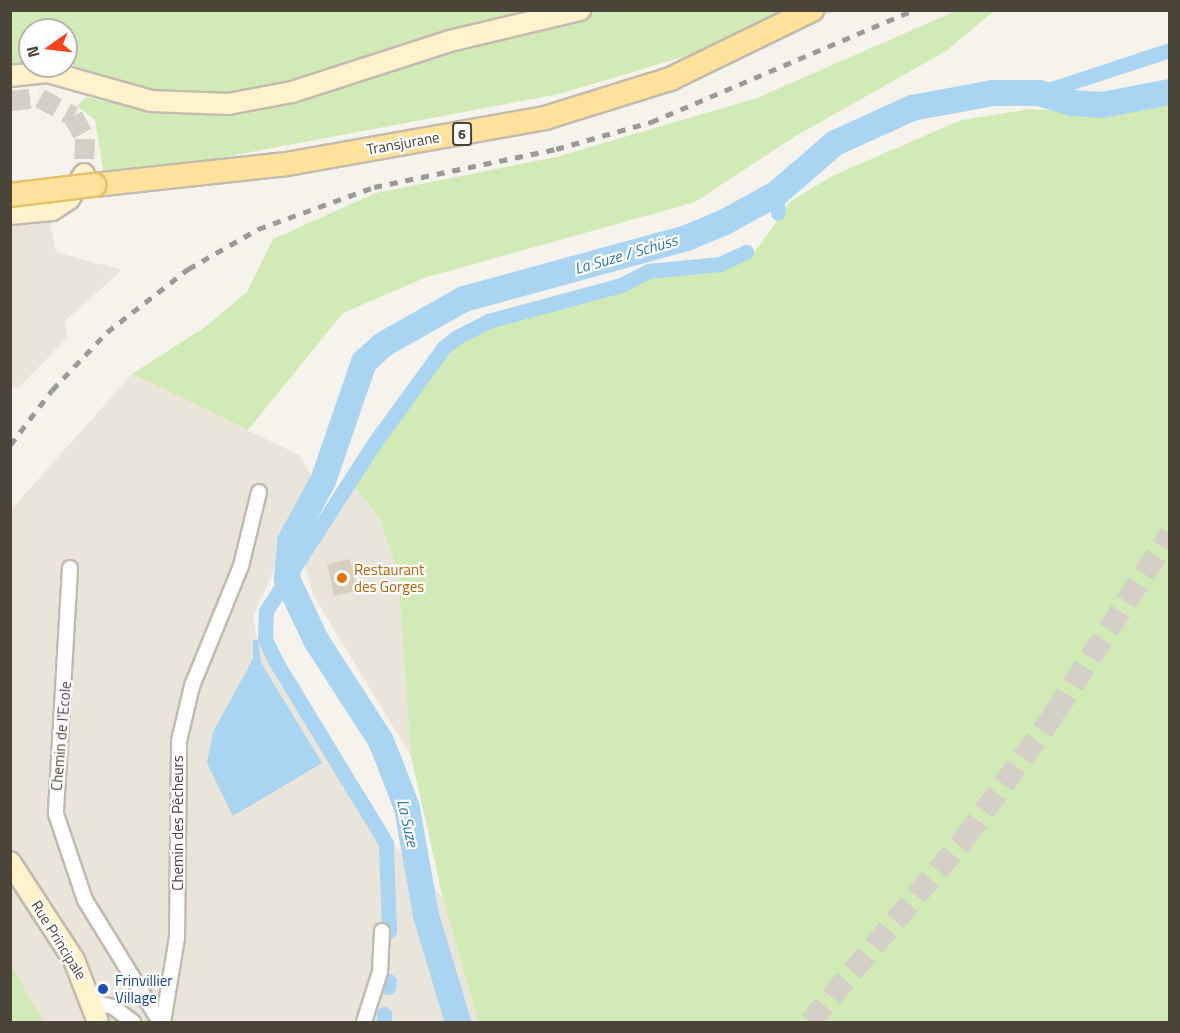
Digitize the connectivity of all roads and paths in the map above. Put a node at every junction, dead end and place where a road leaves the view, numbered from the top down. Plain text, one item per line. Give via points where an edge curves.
1 (580, 10) edge
2 (812, 10) edge
3 (10, 76) edge
4 (15, 207) edge
5 (259, 492) dead end
6 (70, 568) dead end
7 (10, 862) edge
8 (382, 931) dead end
9 (92, 1002) junction
10 (98, 1023) edge
11 (133, 1023) edge
12 (161, 1023) edge
13 (364, 1023) edge

1 - 3 street via 487,31 292,92 228,104 151,101 48,72
2 - 4 main road, Transjurane / 6, bridge via 670,79 545,118 267,167 83,177
5 - 12 street, Chemin des Pêcheurs via 242,566 192,686 179,741 177,937
6 - 12 street, Chemin de l'Ecole via 56,814 85,900
7 - 9 street, Rue Principale via 74,960
8 - 13 street via 380,972
9 - 10 street, Rue Principale
9 - 11 street via 113,1007

